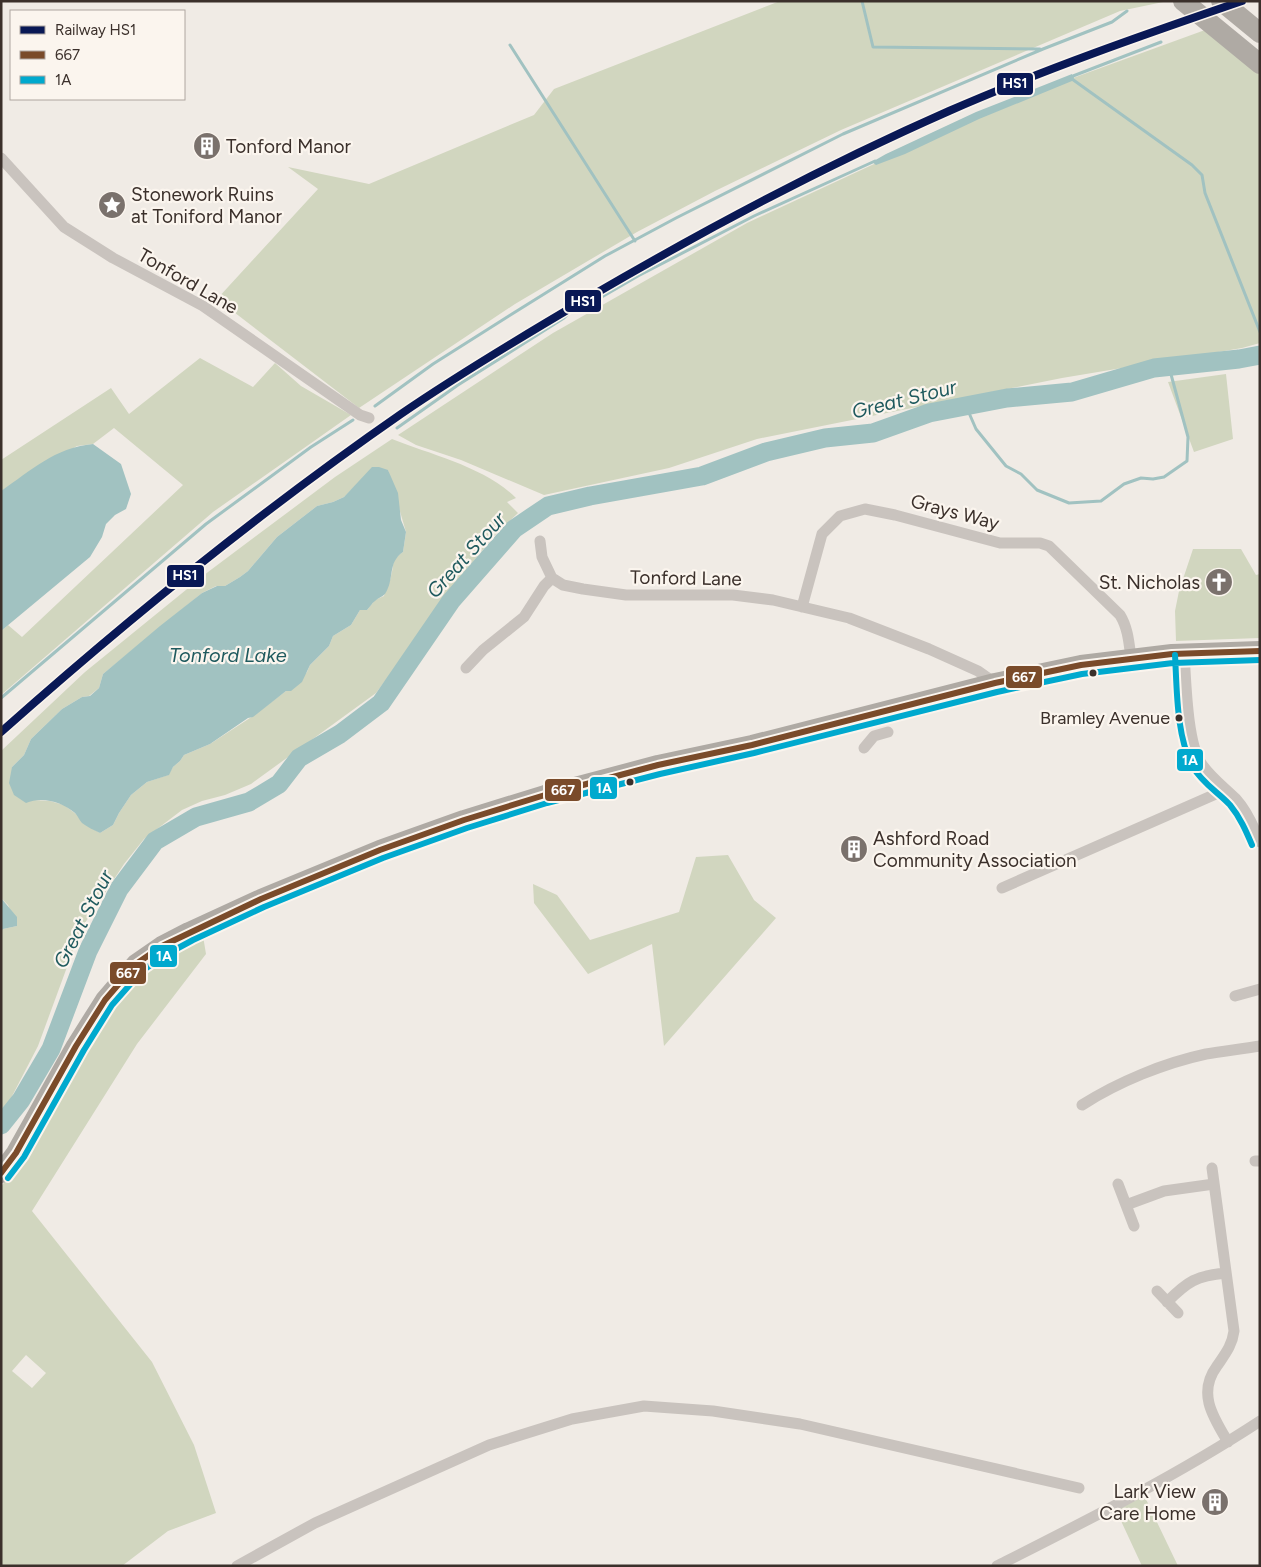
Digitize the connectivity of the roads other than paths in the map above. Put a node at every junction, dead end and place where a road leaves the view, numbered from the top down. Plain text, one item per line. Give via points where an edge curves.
1 (1182, 1) edge
2 (1221, 1) edge
3 (1260, 33) edge
4 (1260, 64) edge
5 (1, 158) edge
6 (369, 418) dead end
7 (540, 541) dead end
8 (552, 578) junction
9 (802, 607) junction
10 (1260, 651) edge
11 (1184, 654) junction
12 (1131, 658) junction
13 (466, 668) dead end
14 (995, 683) junction
15 (888, 732) dead end
16 (864, 748) dead end
17 (1225, 790) junction
18 (1260, 842) edge
19 (1002, 888) dead end
20 (1260, 989) edge
21 (1235, 996) dead end
22 (1260, 1046) edge
23 (1082, 1105) dead end
24 (1212, 1168) dead end
25 (1, 1172) edge
26 (1118, 1184) dead end
27 (1214, 1184) junction
28 (1126, 1205) junction
29 (1134, 1226) dead end
30 (1226, 1273) junction
31 (1157, 1292) dead end
32 (1167, 1302) junction
33 (1178, 1313) dead end
34 (1260, 1421) edge
35 (1228, 1442) junction
36 (1079, 1488) dead end
37 (236, 1566) edge
38 (997, 1566) edge

1 - 4 highway
2 - 3 highway
5 - 6 street, Tonford Lane via 64,227 113,258 203,306 360,415
7 - 8 street via 542,557
8 - 9 street, Tonford Lane via 562,585 606,593 740,596
8 - 13 street via 524,617 478,647
9 - 12 street, Grays Way via 822,534 840,516 865,509 1000,543 1049,546 1120,616 1128,634
9 - 14 street, Tonford Lane via 849,618 894,635 978,671
10 - 11 highway
11 - 12 highway
11 - 17 street via 1194,750 1200,763
12 - 14 highway
14 - 25 highway via 545,795 380,850 216,918 162,946 126,974 105,1000 16,1153
15 - 16 street via 874,736
17 - 18 street via 1250,818
17 - 19 street
20 - 21 street
22 - 23 street via 1205,1054 1149,1071 1104,1091
24 - 27 street
26 - 28 street
27 - 28 street via 1164,1192
27 - 30 street
28 - 29 street
30 - 32 street via 1202,1276 1185,1284
30 - 35 street via 1233,1341 1210,1376 1207,1398
31 - 32 street
32 - 33 street
34 - 35 street
35 - 38 street via 1108,1510
36 - 37 street via 800,1424 713,1411 644,1406 572,1419 488,1445 315,1523

